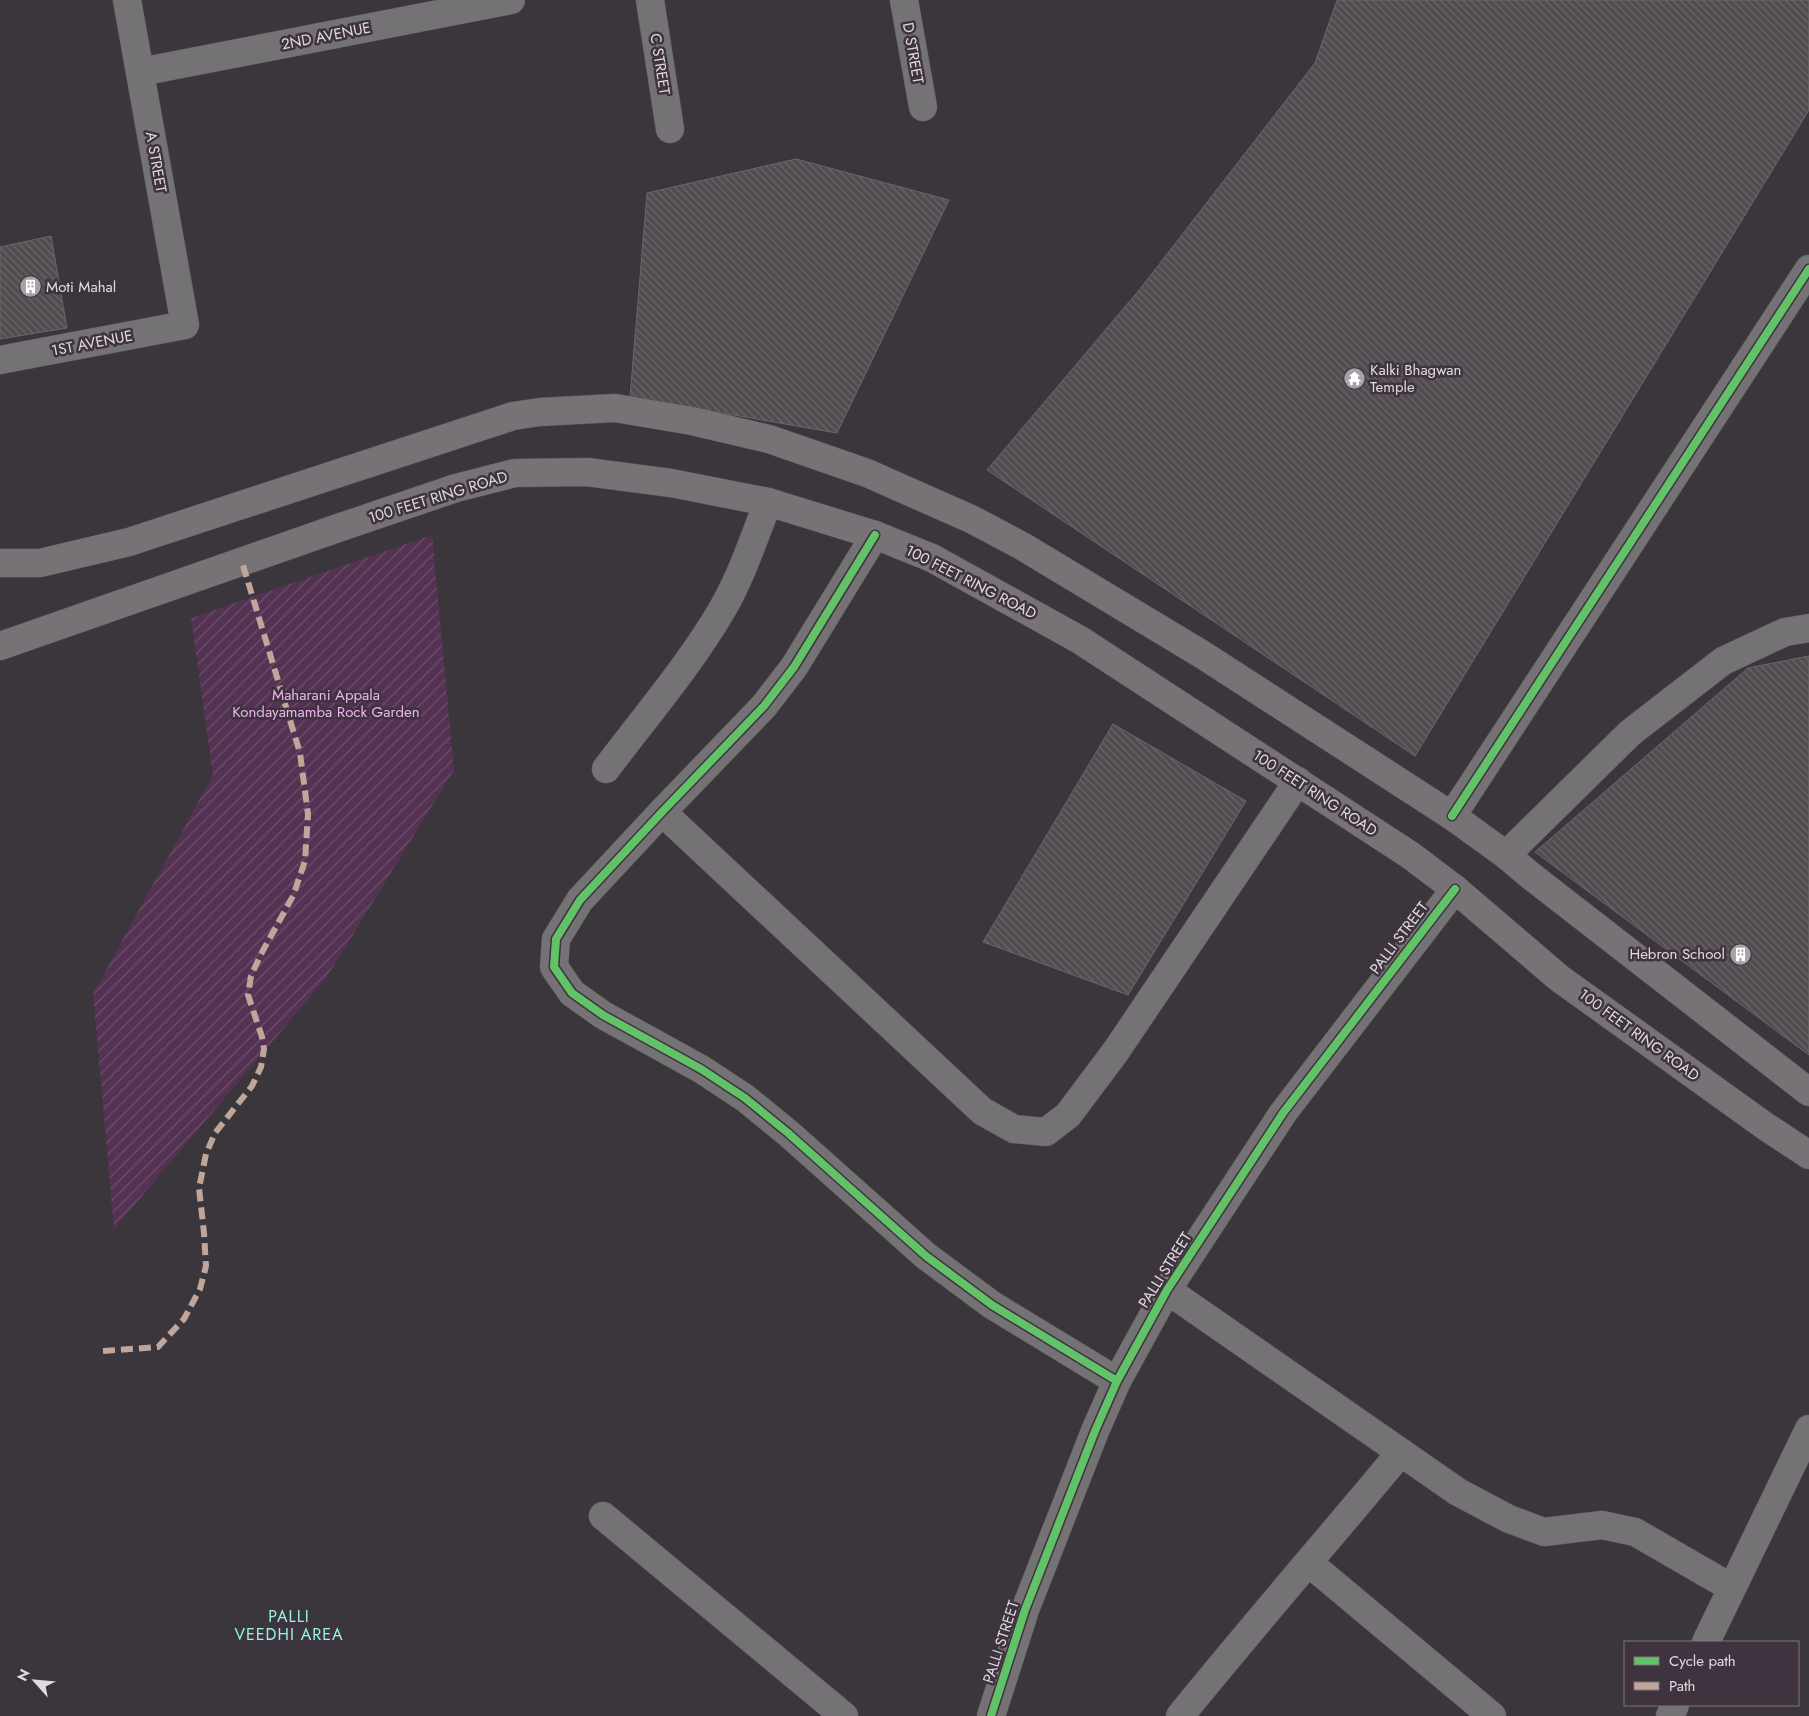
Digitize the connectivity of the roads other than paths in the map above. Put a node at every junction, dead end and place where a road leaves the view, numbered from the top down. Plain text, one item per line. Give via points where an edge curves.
1 (127, 0) edge
2 (511, 0) edge
3 (650, 0) edge
4 (904, 0) edge
5 (403, 10) edge
6 (140, 72) junction
7 (923, 107) dead end
8 (670, 129) dead end
9 (1809, 269) edge
10 (184, 325) joint
11 (0, 360) edge
12 (768, 502) junction
13 (875, 535) junction
14 (0, 563) edge
15 (1809, 628) edge
16 (0, 646) edge
17 (606, 769) dead end
18 (1298, 781) junction
19 (662, 812) junction
20 (1452, 816) junction
21 (1506, 855) junction
22 (1455, 889) junction
23 (1809, 1092) edge
24 (1809, 1155) edge
25 (1167, 1290) junction
26 (1117, 1381) junction
27 (1809, 1429) edge
28 (1401, 1452) junction
29 (603, 1516) dead end
30 (1309, 1563) junction
31 (1732, 1588) junction
32 (1706, 1641) edge
33 (844, 1716) edge
34 (991, 1716) edge
35 (1180, 1716) edge
36 (1492, 1716) edge

1 - 6 street, A STREET
2 - 5 street, 2ND AVENUE
3 - 8 street, C STREET
4 - 7 street, D STREET
5 - 6 street, 2ND AVENUE
6 - 10 street, A STREET
9 - 20 street
10 - 11 street, 1ST AVENUE
12 - 13 main road, 100 FEET RING ROAD
12 - 16 main road, 100 FEET RING ROAD via 670,483 587,472 515,473 456,488
12 - 17 street via 723,607 696,649
13 - 18 main road, 100 FEET RING ROAD via 932,558 1080,640
13 - 19 street via 794,667 764,706
14 - 20 main road via 40,563 129,542 513,416 615,408 692,421 769,439 867,473 971,519 1203,655
15 - 21 street via 1785,632 1723,660 1630,733
18 - 19 street via 1116,1051 1068,1115 1046,1132 1014,1129 982,1111
18 - 22 main road, 100 FEET RING ROAD via 1410,855
19 - 26 street via 580,900 556,939 554,967 572,993 603,1015 701,1069 745,1098 926,1256 992,1305
20 - 21 main road
21 - 23 main road
22 - 24 main road, 100 FEET RING ROAD via 1559,978
22 - 25 street, PALLI STREET via 1283,1113
25 - 26 street, PALLI STREET
25 - 28 street
26 - 34 street, PALLI STREET via 1025,1610
27 - 31 street
28 - 30 street
28 - 31 street via 1458,1492 1509,1518 1544,1532 1602,1525 1635,1532
29 - 33 street
30 - 35 street
30 - 36 street
31 - 32 street

